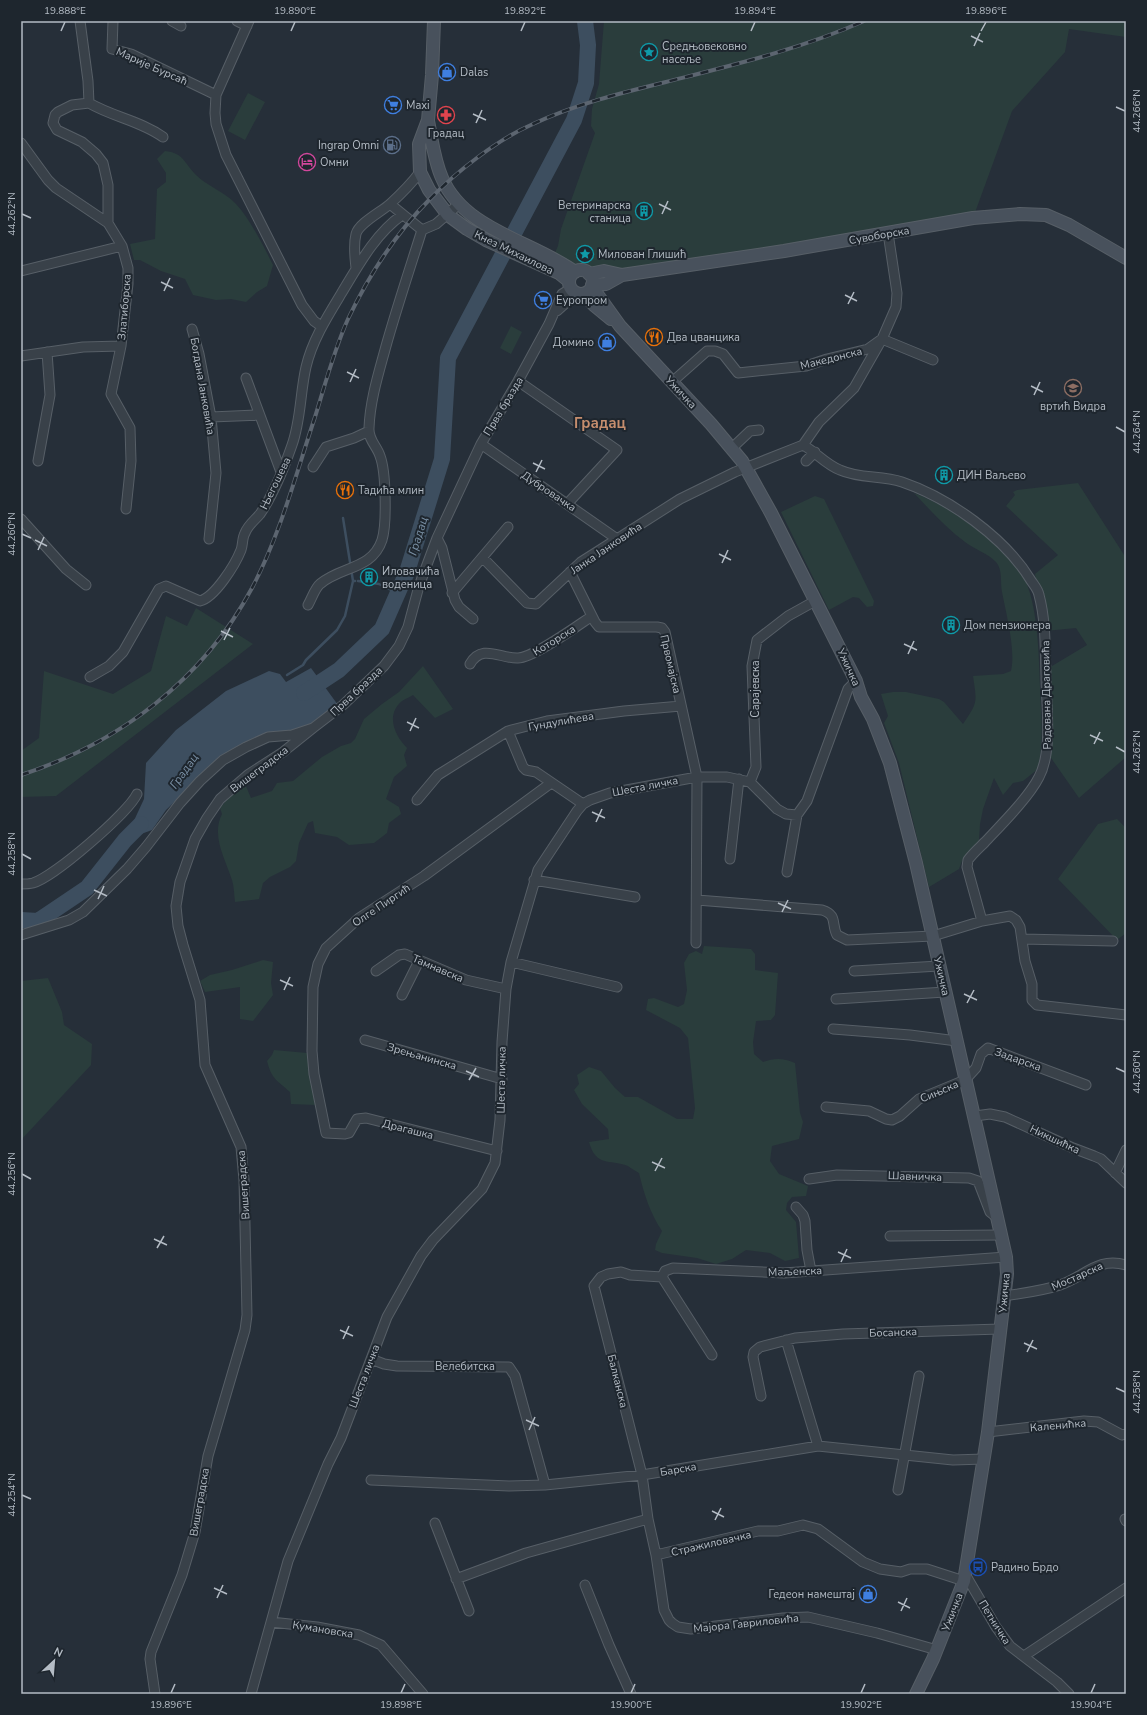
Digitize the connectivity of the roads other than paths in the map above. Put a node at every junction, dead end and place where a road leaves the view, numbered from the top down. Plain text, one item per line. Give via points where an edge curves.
1 (80, 21) edge
2 (113, 21) edge
3 (172, 21) edge
4 (237, 21) edge
5 (434, 21) edge
6 (248, 24) edge
7 (181, 26) dead end
8 (216, 95) junction
9 (89, 103) junction
10 (428, 120) junction
11 (163, 137) dead end
12 (21, 143) edge
13 (420, 172) junction
14 (390, 204) junction
15 (459, 204) junction
16 (402, 215) junction
17 (448, 215) junction
18 (108, 223) junction
19 (422, 230) junction
20 (888, 233) junction
21 (122, 246) junction
22 (1126, 258) edge
23 (356, 268) junction
24 (21, 271) edge
25 (581, 284) junction
26 (322, 326) junction
27 (192, 329) dead end
28 (882, 339) junction
29 (121, 346) junction
30 (47, 352) junction
31 (21, 356) edge
32 (933, 360) dead end
33 (246, 378) dead end
34 (518, 381) junction
35 (672, 382) junction
36 (210, 416) junction
37 (259, 416) junction
38 (759, 430) dead end
39 (369, 431) junction
40 (480, 444) junction
41 (802, 445) junction
42 (732, 448) junction
43 (815, 452) junction
44 (38, 461) dead end
45 (806, 461) dead end
46 (313, 467) dead end
47 (747, 468) junction
48 (281, 472) junction
49 (568, 503) junction
50 (126, 509) dead end
51 (21, 520) edge
52 (508, 527) dead end
53 (437, 538) junction
54 (209, 539) dead end
55 (617, 539) junction
56 (483, 558) junction
57 (570, 572) junction
58 (86, 585) dead end
59 (452, 593) junction
60 (815, 601) junction
61 (308, 605) dead end
62 (592, 616) junction
63 (473, 618) dead end
64 (470, 664) dead end
65 (90, 677) dead end
66 (856, 681) junction
67 (681, 706) junction
68 (313, 728) junction
69 (508, 731) junction
70 (697, 776) junction
71 (739, 779) junction
72 (551, 782) junction
73 (750, 782) junction
74 (137, 794) dead end
75 (417, 800) dead end
76 (583, 804) junction
77 (797, 815) junction
78 (730, 858) dead end
79 (787, 872) dead end
80 (534, 880) junction
81 (21, 884) edge
82 (634, 897) dead end
83 (697, 900) junction
84 (982, 921) junction
85 (21, 935) edge
86 (933, 936) junction
87 (1022, 939) junction
88 (1113, 941) dead end
89 (696, 943) dead end
90 (419, 961) junction
91 (511, 962) junction
92 (939, 966) junction
93 (376, 971) dead end
94 (854, 971) dead end
95 (617, 987) dead end
96 (506, 989) junction
97 (945, 992) junction
98 (402, 995) dead end
99 (836, 999) dead end
100 (1126, 1015) edge
101 (833, 1029) dead end
102 (365, 1040) dead end
103 (957, 1041) junction
104 (502, 1079) junction
105 (965, 1080) junction
106 (1086, 1085) dead end
107 (826, 1107) dead end
108 (974, 1116) junction
109 (326, 1132) joint
110 (1126, 1150) edge
111 (497, 1151) junction
112 (1115, 1173) junction
113 (809, 1179) dead end
114 (1126, 1183) edge
115 (796, 1208) dead end
116 (997, 1216) junction
117 (1001, 1235) junction
118 (890, 1236) dead end
119 (1006, 1257) junction
120 (1126, 1265) edge
121 (811, 1271) junction
122 (662, 1277) junction
123 (1005, 1296) junction
124 (1000, 1329) junction
125 (786, 1340) junction
126 (712, 1355) dead end
127 (370, 1359) junction
128 (919, 1376) dead end
129 (761, 1396) dead end
130 (988, 1432) junction
131 (1126, 1434) edge
132 (818, 1446) junction
133 (906, 1455) junction
134 (984, 1459) junction
135 (642, 1475) junction
136 (371, 1480) dead end
137 (546, 1485) junction
138 (898, 1490) dead end
139 (648, 1519) junction
140 (435, 1523) dead end
141 (656, 1555) junction
142 (964, 1577) junction
143 (456, 1578) junction
144 (585, 1585) dead end
145 (1126, 1588) edge
146 (469, 1611) dead end
147 (271, 1622) junction
148 (937, 1650) junction
149 (1024, 1656) junction
150 (156, 1694) edge
151 (251, 1694) edge
152 (423, 1694) edge
153 (632, 1694) edge
154 (916, 1694) edge
155 (1069, 1694) edge

1 - 9 street
2 - 8 street, Марије Бурсаћ via 112,49 131,54
3 - 7 street
4 - 6 street
5 - 10 main road, Кнез Михаилова
6 - 8 street
8 - 26 street via 216,124 226,155 302,305 314,321
9 - 11 street via 109,114 153,129
9 - 18 street via 72,105 58,112 53,123 57,130 82,142 101,160 108,185
10 - 13 main road, Кнез Михаилова via 419,144
10 - 15 main road, Кнез Михаилова via 442,179
12 - 18 street, Златиборска via 56,188
13 - 14 street
13 - 17 main road, Кнез Михаилова via 429,190
14 - 16 street
14 - 23 street via 360,227 356,234
15 - 17 street
15 - 25 main road, Кнез Михаилова via 469,214 490,227 553,257
16 - 19 street
16 - 23 street, Његошева via 391,223
17 - 19 street
17 - 25 main road, Кнез Михаилова via 486,240
18 - 21 street, Златиборска
19 - 39 street via 381,364 370,412
20 - 22 main road, Сувоборска via 997,215 1046,215 1070,225
20 - 25 main road, Сувоборска via 622,276 604,271
20 - 28 street via 897,301
21 - 24 street
21 - 29 street, Златиборска via 128,268 128,284
23 - 26 street, Његошева
25 - 34 street, Прва бразда via 562,294 554,315
25 - 35 main road, Ужичка via 594,305 620,326
26 - 48 street, Његошева via 306,367 299,421
27 - 36 street, Богдана Јанковића
28 - 32 street
28 - 35 street, Македонска via 868,349 806,366 747,373 738,373 723,354 707,351
28 - 41 street via 854,388 819,422
29 - 30 street via 83,347
29 - 50 street, Златиборска via 111,394 130,428 131,462
30 - 31 street
30 - 44 street via 50,395
33 - 37 street
34 - 40 street, Прва бразда
34 - 49 street via 617,450
35 - 42 main road, Ужичка
36 - 37 street
36 - 54 street, Богдана Јанковића via 216,473
37 - 48 street
38 - 42 street via 750,431
39 - 46 street via 326,447
39 - 61 street via 370,439 380,455 385,486 382,539 377,551 369,560 318,585
40 - 49 street, Дубровачка
40 - 53 street, Прва бразда
41 - 43 street, Радована Драговића
41 - 47 street, Јанка Јанковића
42 - 47 main road, Ужичка
43 - 45 street
43 - 84 street, Радована Драговића via 826,463 839,470 859,476 887,478 922,489 964,514 1002,545 1022,566 1039,593 1045,631 1047,756 1039,779 1028,794 968,860 967,867
47 - 55 street, Јанка Јанковића via 680,499
47 - 60 main road, Ужичка
48 - 65 street, Његошева via 259,514 244,532 241,550 230,570 206,600 200,601 166,586 159,589 123,652 109,666
49 - 55 street, Дубровачка
51 - 58 street via 66,569
52 - 56 street
53 - 59 street via 442,548
53 - 68 street, Прва бразда via 419,586 408,627 399,646 384,666 344,705
55 - 57 street, Јанка Јанковића
56 - 57 street, Јанка Јанковића via 531,605 536,604
56 - 59 street
57 - 62 street, Првомајска
59 - 63 street via 459,606
60 - 66 main road, Ужичка
60 - 73 street, Сарајевска via 788,616 757,640 752,666 756,767
62 - 64 street, Которска via 528,656 517,658 486,653 473,658
62 - 67 street, Првомајска via 600,627 604,628 662,628
66 - 77 street via 848,689 807,801
66 - 86 main road, Ужичка via 890,763
67 - 69 street, Гундулићева via 547,721
67 - 70 street, Првомајска
68 - 85 street, Прва бразда via 292,735 268,737 223,760 180,803 127,869 83,912 69,920
68 - 150 street, Вишеградска via 249,774 220,799 195,839 178,892 178,926 200,1000 205,1065 241,1147 248,1315 208,1456 195,1532 182,1574 151,1652
69 - 72 street via 520,764 526,770 536,772
69 - 75 street, Гундулићева via 438,775
70 - 71 street, Шеста личка
70 - 76 street, Шеста личка via 610,793
70 - 83 street, Првомајска
71 - 73 street, Шеста личка
71 - 78 street
72 - 76 street
72 - 109 street, Олге Пиргић via 424,876 359,918 326,948 318,964 313,987 312,1051
73 - 77 street via 776,809 786,814
74 - 81 street via 110,825 63,866 34,883
76 - 80 street, Шеста личка via 543,860
77 - 79 street
80 - 82 street
80 - 91 street, Шеста личка
83 - 86 street via 822,910 833,918 837,935 847,940
83 - 89 street, Првомајска
84 - 86 street
84 - 87 street via 1010,916 1020,927
86 - 92 main road, Ужичка
87 - 88 street
87 - 100 street via 1032,984 1032,1000 1037,1005
90 - 93 street, Тамнавска via 402,954
90 - 96 street, Тамнавска via 466,980
90 - 98 street
91 - 95 street
91 - 96 street, Шеста личка
92 - 94 street
92 - 97 main road, Ужичка
96 - 104 street, Шеста личка
97 - 99 street
97 - 103 main road, Ужичка
101 - 103 street
102 - 104 street, Зрењанинска
103 - 105 main road, Ужичка
104 - 111 street, Шеста личка
105 - 106 street, Задарска via 976,1068 981,1054 988,1048
105 - 107 street, Сињска via 919,1099 892,1120 869,1111
105 - 108 main road, Ужичка
108 - 112 street, Никшићка via 990,1114 1005,1117 1101,1159
108 - 116 main road, Ужичка
109 - 111 street, Драгашка via 349,1133 357,1119 366,1118
110 - 112 street
111 - 127 street, Шеста личка via 493,1168 482,1189 420,1256 387,1317
112 - 114 street, Никшићка
113 - 116 street, Шавничка via 837,1174 969,1178 978,1181 990,1212
115 - 121 street via 805,1221
116 - 117 main road, Ужичка
117 - 118 street
117 - 119 main road, Ужичка
119 - 121 street, Маљенска
119 - 123 main road, Ужичка
120 - 123 street, Мостарска via 1116,1262 1103,1263 1062,1284
121 - 122 street, Маљенска via 784,1273 673,1268 665,1271
122 - 126 street
122 - 135 street, Балканска via 621,1272 601,1277 594,1286
123 - 124 main road, Ужичка
124 - 125 street, Босанска via 843,1334
124 - 130 main road, Ужичка
125 - 129 street, Босанска via 760,1347 754,1352
125 - 132 street
127 - 137 street, Велебитска via 397,1366 509,1367 515,1376
127 - 147 street, Шеста личка via 341,1438 288,1561
128 - 133 street
130 - 131 street, Каленићка via 1084,1420 1098,1422 1122,1435
130 - 134 main road, Ужичка
132 - 133 street, Барска
132 - 135 street, Барска
133 - 134 street, Барска via 953,1460
133 - 138 street
134 - 142 main road, Ужичка
135 - 137 street, Барска
135 - 139 street, Балканска
136 - 137 street, Барска via 509,1486
139 - 141 street, Стражиловачка
139 - 143 street via 526,1553
140 - 143 street
141 - 142 street, Стражиловачка via 758,1531 778,1531 802,1525 818,1529 863,1562 880,1569 901,1572 927,1569
141 - 148 street, Мајора Гавриловића via 664,1610 668,1620 678,1627 691,1629 783,1618 808,1618 877,1633
142 - 148 main road, Ужичка
142 - 149 street, Петничка via 1010,1646
143 - 146 street
144 - 153 street
145 - 149 street
147 - 151 street, Шеста личка
147 - 152 street, Кумановска via 359,1635 381,1645
148 - 154 main road, Ужичка
149 - 155 street, Петничка

